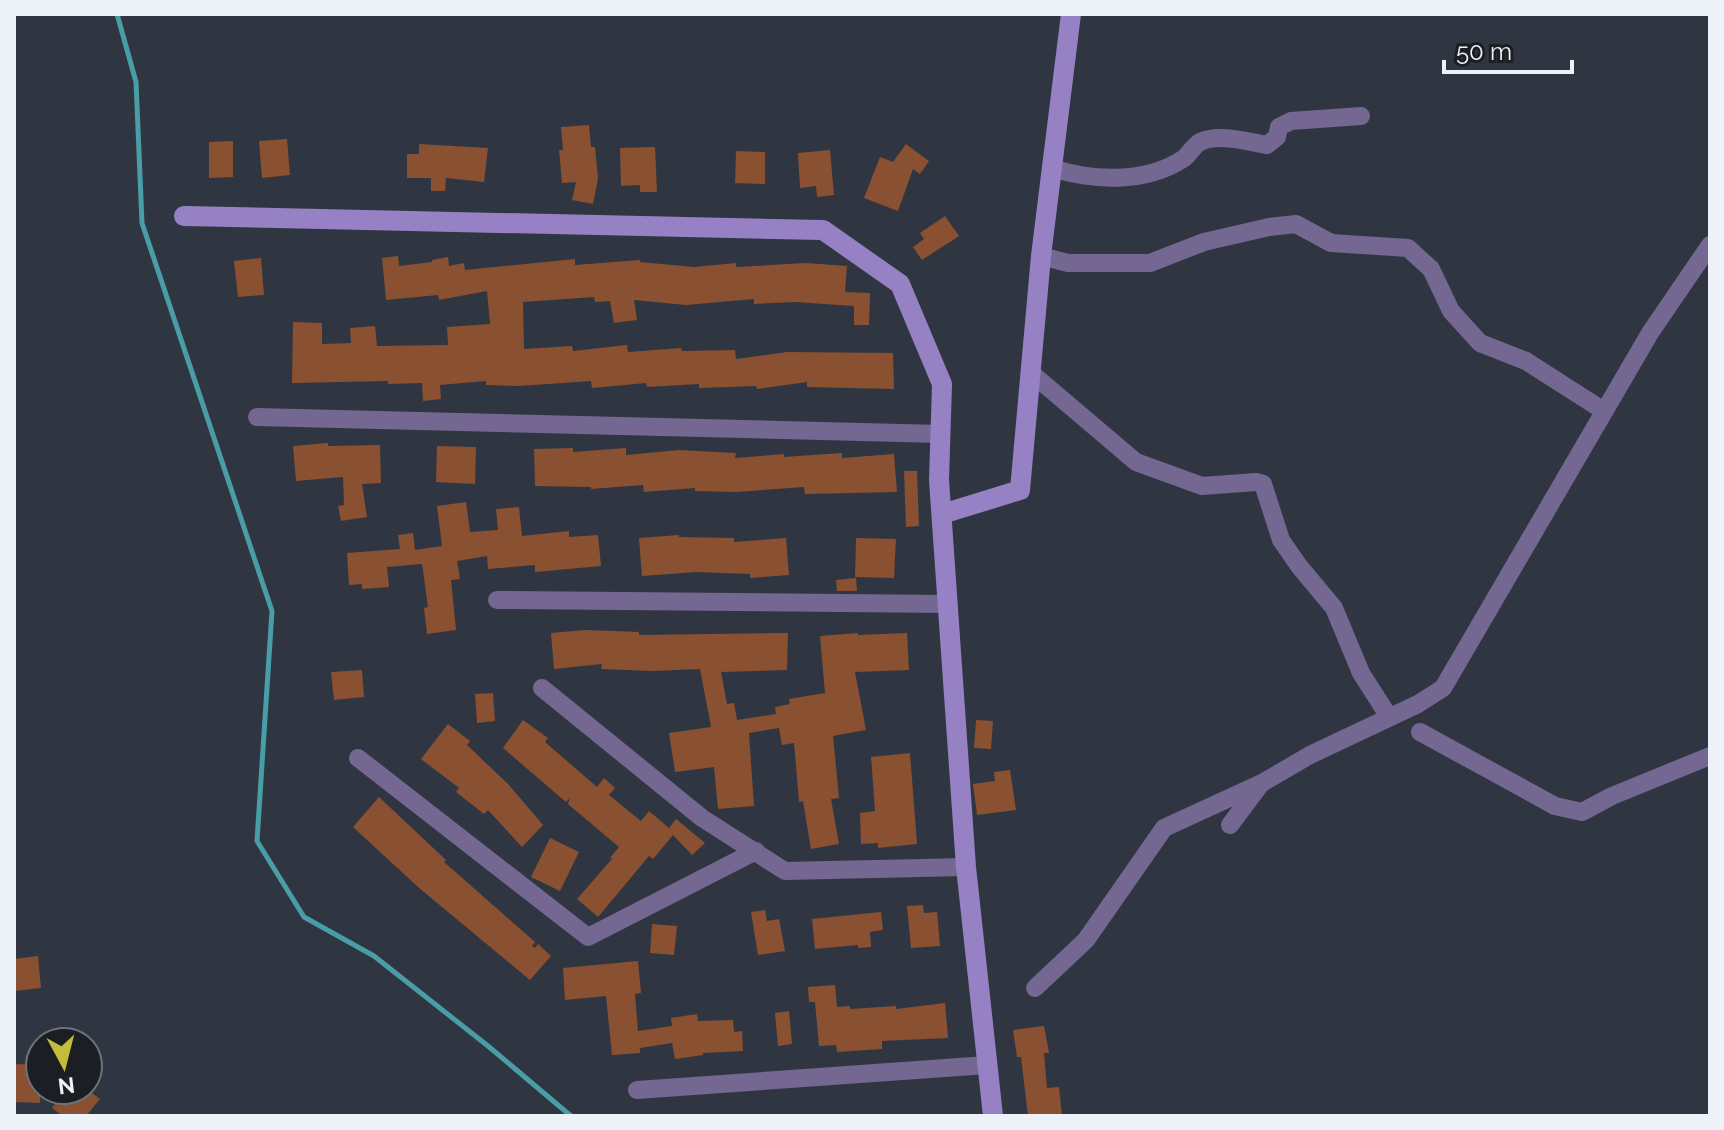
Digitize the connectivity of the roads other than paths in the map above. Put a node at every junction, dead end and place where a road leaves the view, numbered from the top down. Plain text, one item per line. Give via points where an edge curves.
1 (1071, 14) edge
2 (1361, 116) dead end
3 (1052, 168) junction
4 (184, 216) dead end
5 (1710, 245) edge
6 (1041, 256) junction
7 (1030, 372) junction
8 (1604, 411) junction
9 (257, 417) dead end
10 (941, 434) junction
11 (942, 514) junction
12 (497, 600) dead end
13 (948, 604) junction
14 (542, 688) dead end
15 (1389, 717) junction
16 (1420, 732) dead end
17 (1710, 756) edge
18 (358, 758) dead end
19 (1262, 783) junction
20 (1230, 825) dead end
21 (756, 851) junction
22 (966, 867) junction
23 (1035, 988) dead end
24 (987, 1065) junction
25 (637, 1090) dead end
26 (993, 1116) edge

1 - 3 street
2 - 3 street via 1291,121 1279,127 1267,145 1225,138 1200,142 1184,158 1154,173 1086,178
3 - 6 street
4 - 10 street via 823,230 900,284 942,384
5 - 8 street
6 - 7 street
6 - 8 street via 1068,263 1150,263 1204,242 1296,224 1331,243 1408,248 1431,269 1451,311 1480,343 1526,361
7 - 11 street via 1020,490
7 - 15 street via 1136,462 1202,486 1263,484 1281,540 1334,608 1361,673
8 - 15 street via 1443,688
9 - 10 street
10 - 11 street
11 - 13 street
12 - 13 street
13 - 22 street
14 - 21 street via 702,818
15 - 19 street
16 - 17 street via 1555,806 1582,812
18 - 21 street via 588,937
19 - 20 street
19 - 23 street via 1164,828 1086,940
21 - 22 street via 785,871
22 - 24 street
24 - 25 street
24 - 26 street

